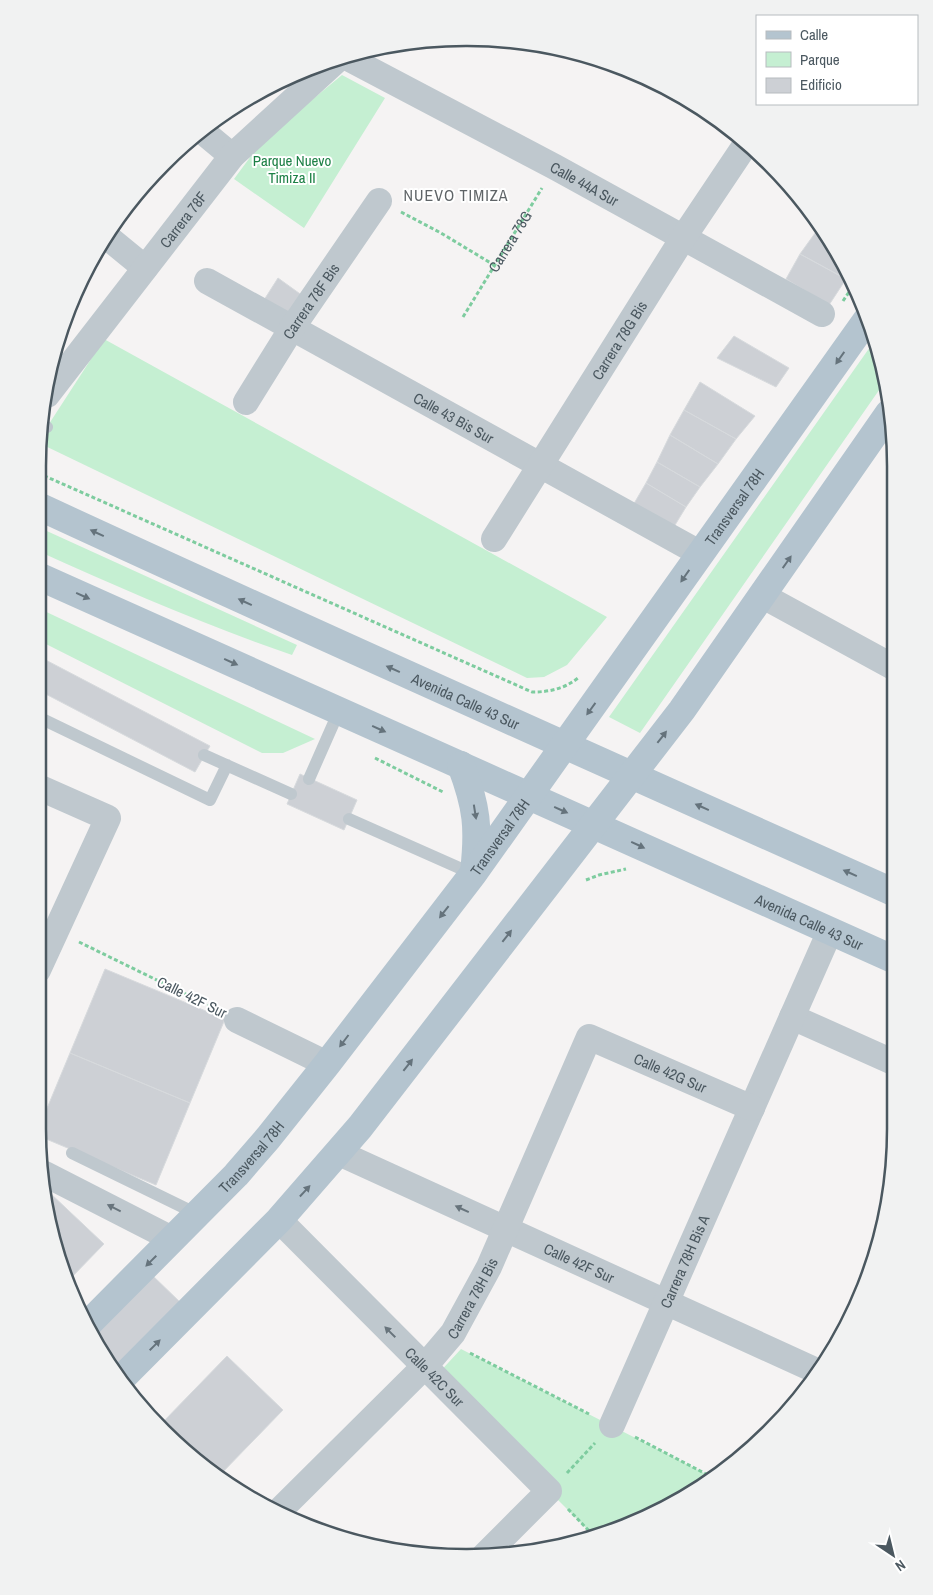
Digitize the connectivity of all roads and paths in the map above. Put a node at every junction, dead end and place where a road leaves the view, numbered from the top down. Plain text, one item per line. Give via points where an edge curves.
1 (344, 65) edge
2 (323, 72) edge
3 (207, 136) edge
4 (742, 150) edge
5 (232, 156) junction
6 (555, 167) junction
7 (379, 201) joint
8 (683, 238) junction
9 (112, 241) edge
10 (494, 265) junction
11 (145, 268) junction
12 (207, 281) dead end
13 (822, 314) dead end
14 (462, 317) dead end
15 (862, 326) edge
16 (292, 328) junction
17 (54, 386) edge
18 (246, 402) dead end
19 (884, 422) edge
20 (541, 465) junction
21 (46, 477) edge
22 (46, 510) edge
23 (494, 539) dead end
24 (701, 554) junction
25 (46, 580) edge
26 (763, 596) junction
27 (887, 664) edge
28 (339, 711) junction
29 (46, 721) edge
30 (511, 722) junction
31 (565, 745) junction
32 (204, 755) dead end
33 (227, 765) junction
34 (461, 765) junction
35 (632, 775) junction
36 (309, 779) dead end
37 (46, 791) edge
38 (291, 794) dead end
39 (529, 795) junction
40 (349, 819) dead end
41 (594, 824) junction
42 (474, 874) junction
43 (887, 891) edge
44 (56, 931) junction
45 (830, 931) junction
46 (46, 953) edge
47 (887, 957) edge
48 (792, 1018) junction
49 (238, 1020) joint
50 (589, 1037) joint
51 (887, 1060) edge
52 (327, 1064) junction
53 (752, 1108) junction
54 (72, 1153) dead end
55 (339, 1153) junction
56 (49, 1176) edge
57 (197, 1214) junction
58 (279, 1220) junction
59 (506, 1229) junction
60 (172, 1239) junction
61 (666, 1302) junction
62 (93, 1319) edge
63 (446, 1341) junction
64 (425, 1366) junction
65 (811, 1368) edge
66 (126, 1374) edge
67 (612, 1425) junction
68 (706, 1474) edge
69 (549, 1491) junction
70 (284, 1506) edge
71 (588, 1530) edge
72 (492, 1548) edge

1 - 6 street, Calle 44A Sur
2 - 5 street, Carrera 78F
3 - 5 street
4 - 8 street, Carrera 78G Bis
5 - 11 street, Carrera 78F
6 - 8 street, Calle 44A Sur
6 - 10 path, Carrera 78G
7 - 10 path
7 - 16 street, Carrera 78F Bis
8 - 13 street, Calle 44A Sur
8 - 20 street, Carrera 78G Bis
9 - 11 street
10 - 14 path, Carrera 78G
11 - 17 street, Carrera 78F
12 - 16 street, Calle 43 Bis Sur
15 -> 24 main road, Transversal 78H
16 - 18 street, Carrera 78F Bis
16 - 20 street, Calle 43 Bis Sur
26 -> 19 main road
20 - 23 street, Carrera 78G Bis
20 - 24 street, Calle 43 Bis Sur
21 - 30 path via 532,692
30 -> 22 main road, Avenida Calle 43 Sur
24 -> 31 main road, Transversal 78H
25 -> 28 main road, Avenida Calle 43 Sur
26 - 27 street
35 -> 26 main road
28 -> 34 main road, Avenida Calle 43 Sur
28 - 36 lane
29 - 33 lane via 210,800
30 - 31 main road, Avenida Calle 43 Sur
31 - 35 main road, Avenida Calle 43 Sur
31 - 39 main road, Transversal 78H
32 - 33 lane
33 - 38 lane
34 - 39 main road, Avenida Calle 43 Sur
34 -> 42 main road via 476,819
35 - 41 main road
43 -> 35 main road, Avenida Calle 43 Sur
37 - 44 street via 108,818
39 -> 41 main road, Avenida Calle 43 Sur
39 - 42 main road, Transversal 78H
40 - 42 lane
41 -> 45 main road, Avenida Calle 43 Sur
55 -> 41 main road
42 -> 52 main road, Transversal 78H
44 - 46 street
44 - 49 path, Calle 42F Sur
45 - 47 main road, Avenida Calle 43 Sur
45 - 48 street, Carrera 78H Bis A
48 - 51 street
48 - 53 street, Carrera 78H Bis A
49 - 52 street, Calle 42F Sur
50 - 53 street, Calle 42G Sur
50 - 59 street, Carrera 78H Bis
52 - 57 main road, Transversal 78H via 252,1157
53 - 61 street, Carrera 78H Bis A
54 - 57 lane
58 -> 55 main road
59 -> 55 street, Calle 42F Sur
60 -> 56 street
57 - 60 main road, Transversal 78H
64 -> 58 street, Calle 42C Sur
66 -> 58 main road
59 - 61 street, Calle 42F Sur
59 - 63 street, Carrera 78H Bis via 473,1299
60 -> 62 main road, Transversal 78H
61 - 65 street, Calle 42F Sur
61 - 67 street, Carrera 78H Bis A
63 - 64 street, Carrera 78H Bis
63 - 67 path
64 - 69 street, Calle 42C Sur
64 - 70 street, Carrera 78H Bis
67 - 68 path
67 - 69 path
69 - 71 path
69 - 72 street

